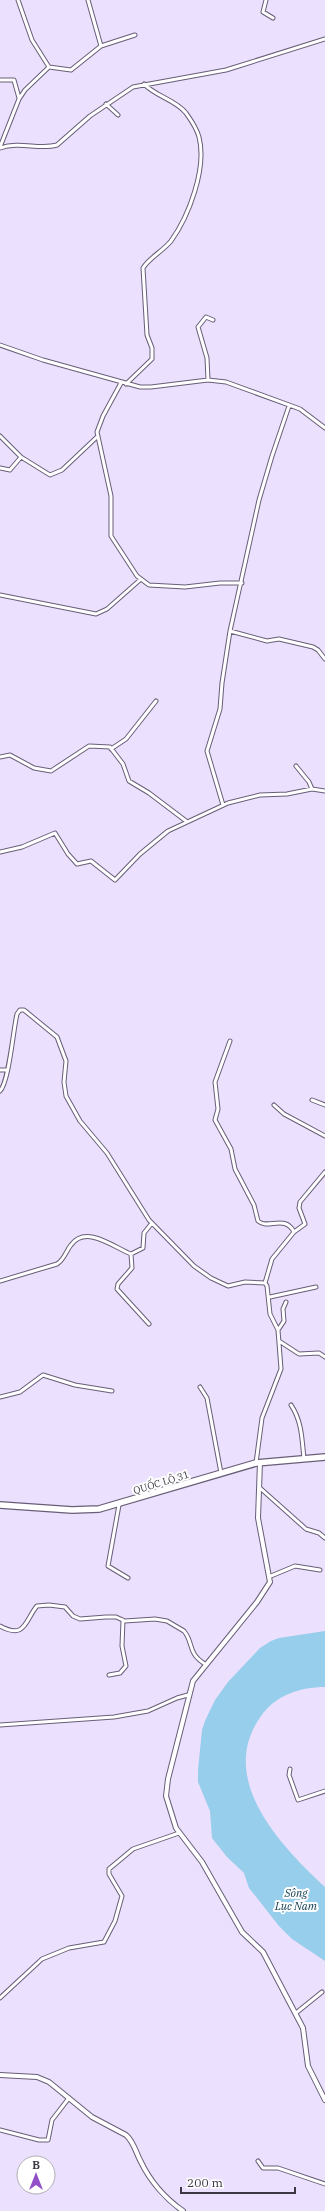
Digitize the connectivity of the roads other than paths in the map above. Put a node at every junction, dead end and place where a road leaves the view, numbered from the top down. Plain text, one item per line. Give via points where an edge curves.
1 (18, 0) edge
2 (88, 0) edge
3 (266, 0) edge
4 (273, 18) dead end
5 (135, 35) dead end
6 (325, 39) edge
7 (101, 46) junction
8 (49, 67) junction
9 (0, 80) edge
10 (144, 84) junction
11 (20, 98) junction
12 (106, 104) junction
13 (118, 115) dead end
14 (0, 147) edge
15 (213, 320) dead end
16 (0, 345) edge
17 (208, 380) junction
18 (121, 383) junction
19 (126, 384) junction
20 (289, 406) junction
21 (325, 428) edge
22 (0, 436) edge
23 (98, 436) junction
24 (21, 458) junction
25 (0, 468) edge
26 (141, 580) junction
27 (242, 583) junction
28 (0, 595) edge
29 (230, 631) junction
30 (325, 659) edge
31 (156, 701) dead end
32 (111, 749) junction
33 (0, 757) edge
34 (296, 766) dead end
35 (312, 789) junction
36 (325, 791) edge
37 (223, 805) junction
38 (186, 821) junction
39 (0, 852) edge
40 (230, 1041) dead end
41 (0, 1070) edge
42 (7, 1070) junction
43 (0, 1091) edge
44 (312, 1100) dead end
45 (274, 1105) dead end
46 (325, 1105) edge
47 (325, 1136) edge
48 (325, 1173) edge
49 (152, 1223) junction
50 (294, 1232) junction
51 (131, 1254) junction
52 (0, 1281) edge
53 (264, 1283) junction
54 (316, 1287) dead end
55 (270, 1297) junction
56 (286, 1302) dead end
57 (149, 1324) dead end
58 (278, 1330) junction
59 (279, 1341) junction
60 (325, 1357) edge
61 (200, 1387) dead end
62 (112, 1391) dead end
63 (0, 1397) edge
64 (291, 1405) dead end
65 (325, 1457) edge
66 (304, 1459) junction
67 (258, 1463) junction
68 (221, 1473) junction
69 (260, 1488) junction
70 (119, 1504) junction
71 (0, 1505) edge
72 (325, 1538) edge
73 (320, 1570) dead end
74 (270, 1576) junction
75 (128, 1578) dead end
76 (123, 1620) junction
77 (0, 1626) edge
78 (205, 1664) junction
79 (109, 1675) dead end
80 (188, 1695) junction
81 (0, 1725) edge
82 (290, 1769) dead end
83 (325, 1791) edge
84 (179, 1833) junction
85 (322, 1992) dead end
86 (0, 1998) edge
87 (296, 2012) junction
88 (0, 2075) edge
89 (69, 2098) junction
90 (325, 2100) edge
91 (0, 2130) edge
92 (258, 2161) dead end
93 (325, 2184) edge
94 (183, 2211) edge

1 - 8 street via 32,40
2 - 7 street
3 - 4 street via 264,15
5 - 7 street
6 - 10 street via 226,70
7 - 8 street via 71,70
8 - 11 street
9 - 11 street via 14,80
10 - 12 street via 127,89
10 - 19 street via 186,113 198,132 201,153 196,185 184,219 162,251 143,268 152,359
11 - 14 street
12 - 13 street
12 - 14 street via 57,145
15 - 17 street via 205,317 198,327 207,358
16 - 18 street
17 - 19 street via 150,387
17 - 20 street via 226,382
18 - 19 street
18 - 23 street via 100,421
20 - 21 street via 305,412
20 - 27 street via 265,481
22 - 24 street
23 - 24 street via 62,470 53,474 46,474
23 - 26 street via 110,496 110,532
24 - 25 street via 10,470
26 - 27 street via 151,586
26 - 28 street via 107,609 96,614
27 - 29 street
29 - 30 street via 267,641 279,639 313,647
29 - 37 street via 220,709 207,754
31 - 32 street via 126,739
32 - 33 street via 89,746 51,771 34,768 10,755
32 - 38 street via 123,764 129,781
34 - 35 street
35 - 36 street
35 - 37 street via 287,794 260,795
37 - 38 street via 213,812
38 - 39 street via 157,840 115,880 91,861 77,864 55,833 22,847
40 - 50 street via 215,1082 218,1109 216,1123 231,1149 235,1169 254,1205 258,1221 266,1224 281,1223
41 - 42 street
42 - 43 street via 7,1077
42 - 49 street via 17,1014 24,1010 57,1037 66,1058 64,1087 69,1101 80,1121 107,1153
44 - 46 street
45 - 47 street
48 - 50 street via 300,1202 299,1208 305,1224
49 - 51 street via 144,1233 143,1248
49 - 53 street via 194,1266 214,1280 228,1286 248,1282
50 - 53 street via 272,1259 270,1272
51 - 52 street via 98,1238 83,1238 73,1242 57,1264
51 - 57 street via 132,1268 118,1284 117,1289
53 - 55 street via 269,1289
54 - 55 street
55 - 58 street via 270,1314
56 - 58 street via 283,1309 284,1321
58 - 59 street
59 - 60 street via 299,1354 319,1353
59 - 67 street via 281,1369 262,1418
61 - 68 street via 207,1398
62 - 63 street via 75,1385 43,1375 20,1392
64 - 66 street via 298,1415
65 - 66 highway, QUỐC LỘ 31
66 - 67 highway, QUỐC LỘ 31
67 - 68 highway, QUỐC LỘ 31
67 - 69 street
68 - 70 highway, QUỐC LỘ 31
69 - 72 street via 306,1529 320,1533
69 - 74 street via 259,1522
70 - 71 highway, QUỐC LỘ 31 via 99,1509 76,1510
70 - 75 street via 108,1566
73 - 74 street via 295,1566
74 - 78 street via 267,1589
76 - 77 street via 112,1617 80,1619 73,1616 65,1607 49,1605 38,1606 28,1623 18,1630 11,1631
76 - 78 street via 162,1620 177,1626 186,1634 190,1647 198,1659
76 - 79 street via 121,1641 126,1666 120,1673
78 - 80 street via 193,1680
80 - 81 street via 148,1711 120,1716
80 - 84 street via 166,1788 168,1804
82 - 83 street via 289,1775 298,1800
84 - 86 street via 133,1849 109,1869 109,1874 122,1896 115,1921 104,1942 70,1948 42,1959
84 - 87 street via 202,1862 242,1932 264,1952
85 - 87 street
87 - 90 street via 305,2034 308,2066
88 - 89 street via 43,2079
89 - 91 street via 52,2120 48,2140
89 - 94 street via 92,2117 130,2138 151,2178 170,2201
92 - 93 street via 263,2168 278,2168

